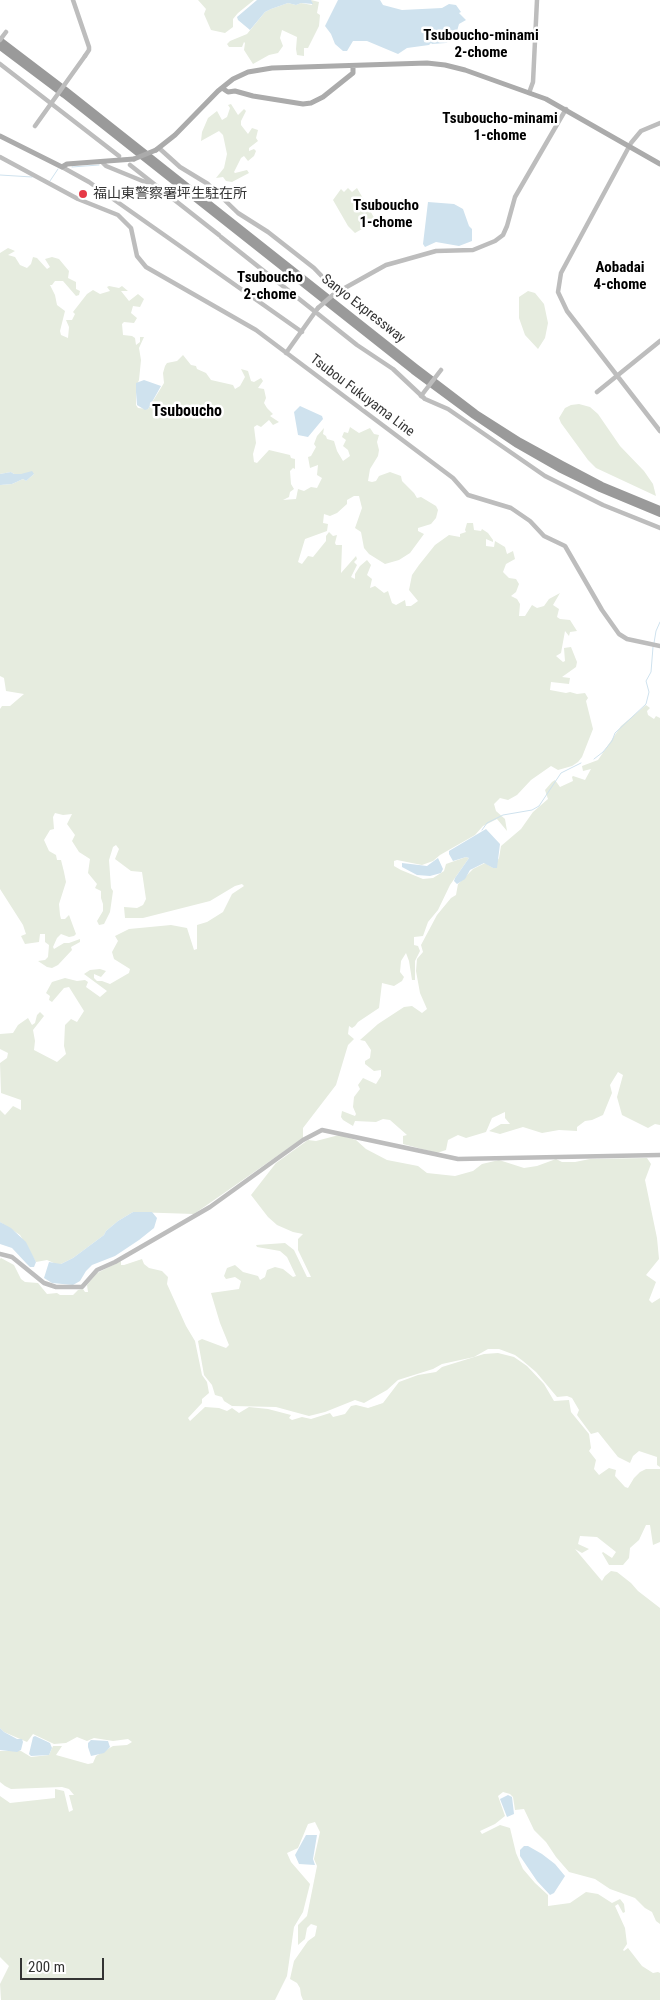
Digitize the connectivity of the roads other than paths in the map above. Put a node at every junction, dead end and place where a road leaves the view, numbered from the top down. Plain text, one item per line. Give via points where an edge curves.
1 (73, 0) edge
2 (537, 0) edge
3 (6, 32) dead end
4 (0, 40) edge
5 (0, 47) edge
6 (0, 64) edge
7 (353, 66) junction
8 (222, 88) junction
9 (530, 93) junction
10 (566, 109) junction
11 (660, 123) edge
12 (34, 127) dead end
13 (0, 136) edge
14 (629, 146) junction
15 (158, 149) junction
16 (119, 156) dead end
17 (0, 157) edge
18 (102, 162) junction
19 (660, 164) edge
20 (130, 165) dead end
21 (62, 167) junction
22 (142, 178) junction
23 (335, 293) junction
24 (313, 310) dead end
25 (318, 311) junction
26 (302, 332) junction
27 (660, 341) edge
28 (286, 353) junction
29 (441, 370) dead end
30 (616, 375) junction
31 (596, 392) dead end
32 (421, 396) junction
33 (660, 431) edge
34 (660, 509) edge
35 (660, 514) edge
36 (660, 528) edge
37 (656, 645) edge
38 (660, 1155) edge
39 (0, 1254) edge

1 - 12 street, bridge via 89,50
2 - 9 street via 534,82
3 - 4 street, bridge
4 - 34 highway, Sanyo Expressway via 476,413 562,464
5 - 35 highway, Sanyo Expressway via 474,416 566,472
6 - 16 street
7 - 8 main road via 264,69 241,75
7 - 8 main road via 353,73 311,103 228,92
7 - 9 main road via 446,65
8 - 15 main road
9 - 10 main road
10 - 14 main road
10 - 23 street via 515,196 503,235 480,248 436,251 386,265
11 - 14 street via 641,131
13 - 21 main road
14 - 19 main road
14 - 30 street via 561,273 558,286 560,300 567,311
15 - 18 main road, bridge via 134,159
15 - 23 street via 208,184 238,214 268,232 314,268
17 - 28 street, Tsubou Fukuyama Line via 78,199 118,215 131,228 136,253 146,267 256,330
18 - 21 main road
18 - 22 street
20 - 22 street
21 - 26 street via 89,182
22 - 24 street
23 - 25 street, bridge
25 - 26 street
25 - 32 street via 357,345 393,369
26 - 28 street
27 - 30 street
28 - 37 street, Tsubou Fukuyama Line via 453,478 468,495 512,508 544,536 565,546 619,634 627,639
29 - 32 street, bridge
30 - 31 street
30 - 33 street
32 - 36 street via 448,409 545,476 603,505
38 - 39 street via 458,1159 322,1130 303,1140 210,1207 97,1270 82,1288 44,1283 12,1257

